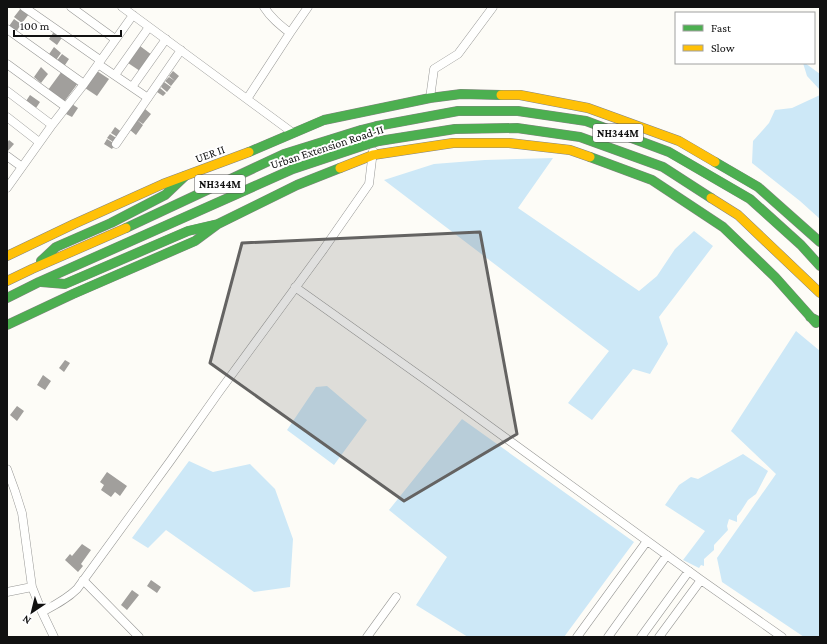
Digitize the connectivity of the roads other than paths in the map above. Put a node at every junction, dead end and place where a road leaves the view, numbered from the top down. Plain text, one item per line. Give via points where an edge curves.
1 (24, 7) edge
2 (71, 7) edge
3 (122, 7) edge
4 (264, 7) edge
5 (308, 7) edge
6 (493, 7) edge
7 (133, 15) junction
8 (149, 27) junction
9 (7, 29) edge
10 (290, 33) junction
11 (115, 39) junction
12 (166, 39) junction
13 (181, 50) junction
14 (99, 62) junction
15 (7, 64) edge
16 (115, 75) junction
17 (84, 84) junction
18 (132, 87) junction
19 (7, 91) edge
20 (148, 98) junction
21 (430, 98) junction
22 (247, 99) junction
23 (66, 107) junction
24 (373, 110) junction
25 (7, 117) edge
26 (52, 125) junction
27 (375, 126) junction
28 (293, 133) junction
29 (39, 142) junction
30 (372, 143) junction
31 (116, 144) dead end
32 (373, 155) junction
33 (7, 156) edge
34 (22, 167) junction
35 (185, 176) junction
36 (7, 188) edge
37 (218, 224) junction
38 (820, 242) edge
39 (7, 256) edge
40 (820, 266) edge
41 (32, 269) junction
42 (7, 281) edge
43 (39, 282) junction
44 (295, 287) junction
45 (820, 293) edge
46 (7, 298) edge
47 (810, 317) junction
48 (820, 322) edge
49 (7, 325) edge
50 (820, 328) edge
51 (7, 469) edge
52 (647, 541) junction
53 (667, 555) junction
54 (689, 571) junction
55 (83, 580) junction
56 (701, 580) junction
57 (32, 587) junction
58 (7, 592) edge
59 (396, 597) dead end
60 (42, 612) junction
61 (54, 637) edge
62 (139, 637) edge
63 (367, 637) edge
64 (577, 637) edge
65 (608, 637) edge
66 (641, 637) edge
67 (659, 637) edge
68 (782, 637) edge

1 - 14 street
2 - 11 street
3 - 7 street
4 - 10 street via 275,21
5 - 10 street
6 - 21 street via 458,54 434,69
7 - 8 street
7 - 11 street
8 - 12 street
8 - 16 street
9 - 17 street
10 - 22 street
11 - 14 street
12 - 13 street
12 - 18 street
13 - 20 street
13 - 22 street
14 - 16 street
14 - 17 street
15 - 23 street
16 - 18 street
17 - 23 street
18 - 20 street
19 - 26 street
20 - 31 street
21 - 24 main road, UER II
21 - 38 main road, UER II via 461,94 520,95 588,108 679,141 758,187
22 - 28 street
23 - 26 street
24 - 27 street
24 - 28 main road, UER II via 324,120
25 - 29 street
26 - 29 street
27 - 30 street
27 - 40 main road, Urban Extension Road-II / NH344M via 458,111 518,111 586,121 669,152 750,198
27 - 41 main road, Urban Extension Road-II / NH344M, bridge via 284,154
28 - 35 main road, UER II
29 - 34 street
30 - 32 street
30 - 43 main road, Urban Extension Road-II / NH344M via 293,169
30 - 45 main road, Urban Extension Road-II / NH344M via 456,129 517,128 580,136 663,167 738,215
32 - 37 main road via 297,185
32 - 44 street via 369,184
32 - 47 main road via 453,144 509,143 570,150 652,180 723,227 775,277
33 - 34 street
34 - 36 street
35 - 39 main road, UER II
35 - 41 main road via 165,195 111,223 56,247
37 - 43 main road via 188,231 65,284
37 - 49 main road via 195,241
41 - 42 main road, Urban Extension Road-II / NH344M
43 - 46 main road, Urban Extension Road-II / NH344M
44 - 52 street
44 - 55 street
47 - 48 main road
47 - 50 main road
51 - 57 street via 22,513
52 - 53 street
52 - 64 street
53 - 54 street
53 - 65 street
54 - 56 street
54 - 66 street
55 - 60 street via 69,596
55 - 62 street
56 - 67 street
56 - 68 street
57 - 58 street
57 - 60 street
59 - 63 street
60 - 61 street

